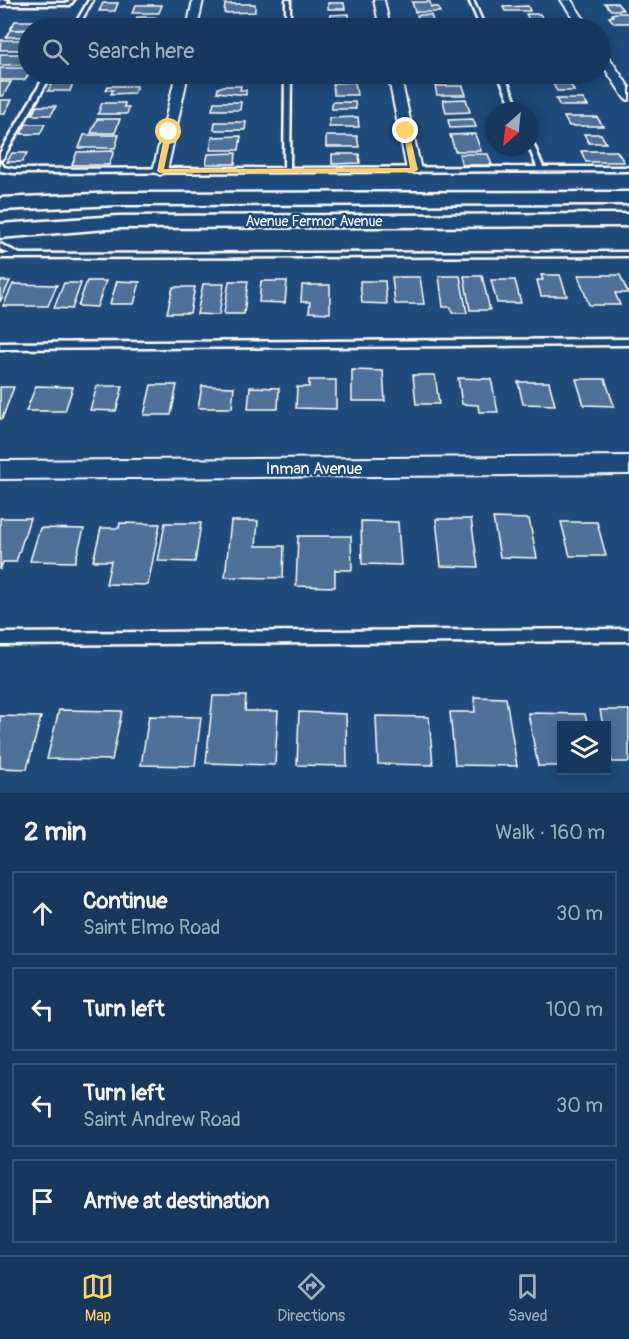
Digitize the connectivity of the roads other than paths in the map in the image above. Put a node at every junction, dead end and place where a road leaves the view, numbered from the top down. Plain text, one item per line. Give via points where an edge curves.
1 (72, 0) edge
2 (91, 0) edge
3 (198, 0) edge
4 (288, 0) edge
5 (379, 0) edge
6 (471, 0) edge
7 (566, 0) edge
8 (0, 2) edge
9 (25, 2) edge
10 (81, 18) edge
11 (194, 18) edge
12 (288, 18) edge
13 (383, 18) edge
14 (479, 18) edge
15 (578, 18) edge
16 (611, 69) edge
17 (43, 84) edge
18 (180, 84) edge
19 (288, 84) edge
20 (396, 84) edge
21 (505, 84) edge
22 (629, 96) edge
23 (513, 102) edge
24 (535, 156) edge
25 (0, 159) edge
26 (0, 165) edge
27 (629, 169) edge
28 (287, 170) junction
29 (414, 170) junction
30 (541, 170) junction
31 (160, 171) junction
32 (629, 198) edge
33 (4, 203) edge
34 (629, 220) edge
35 (0, 231) edge
36 (0, 246) edge
37 (629, 254) edge
38 (0, 256) edge
39 (20, 256) junction
40 (629, 342) edge
41 (0, 346) edge
42 (629, 465) edge
43 (0, 470) edge
44 (629, 635) edge
45 (0, 639) edge

1 - 9 lane via 70,4
2 - 10 lane
3 - 11 street
4 - 12 lane
5 - 13 street
6 - 14 lane
7 - 15 street
8 - 9 lane
16 - 22 street
17 - 25 lane
18 - 31 street
19 - 28 lane
20 - 29 street
21 - 23 lane
24 - 30 lane
26 - 31 lane via 1,169 14,171
27 - 30 lane
28 - 29 lane
28 - 31 lane
29 - 30 lane
32 - 33 main road, Avenue Fermor Avenue via 118,199
34 - 35 main road, Avenue Fermor Avenue via 118,222
36 - 39 lane
37 - 39 lane
38 - 39 lane
40 - 41 lane
42 - 43 street, Inman Avenue
44 - 45 lane

